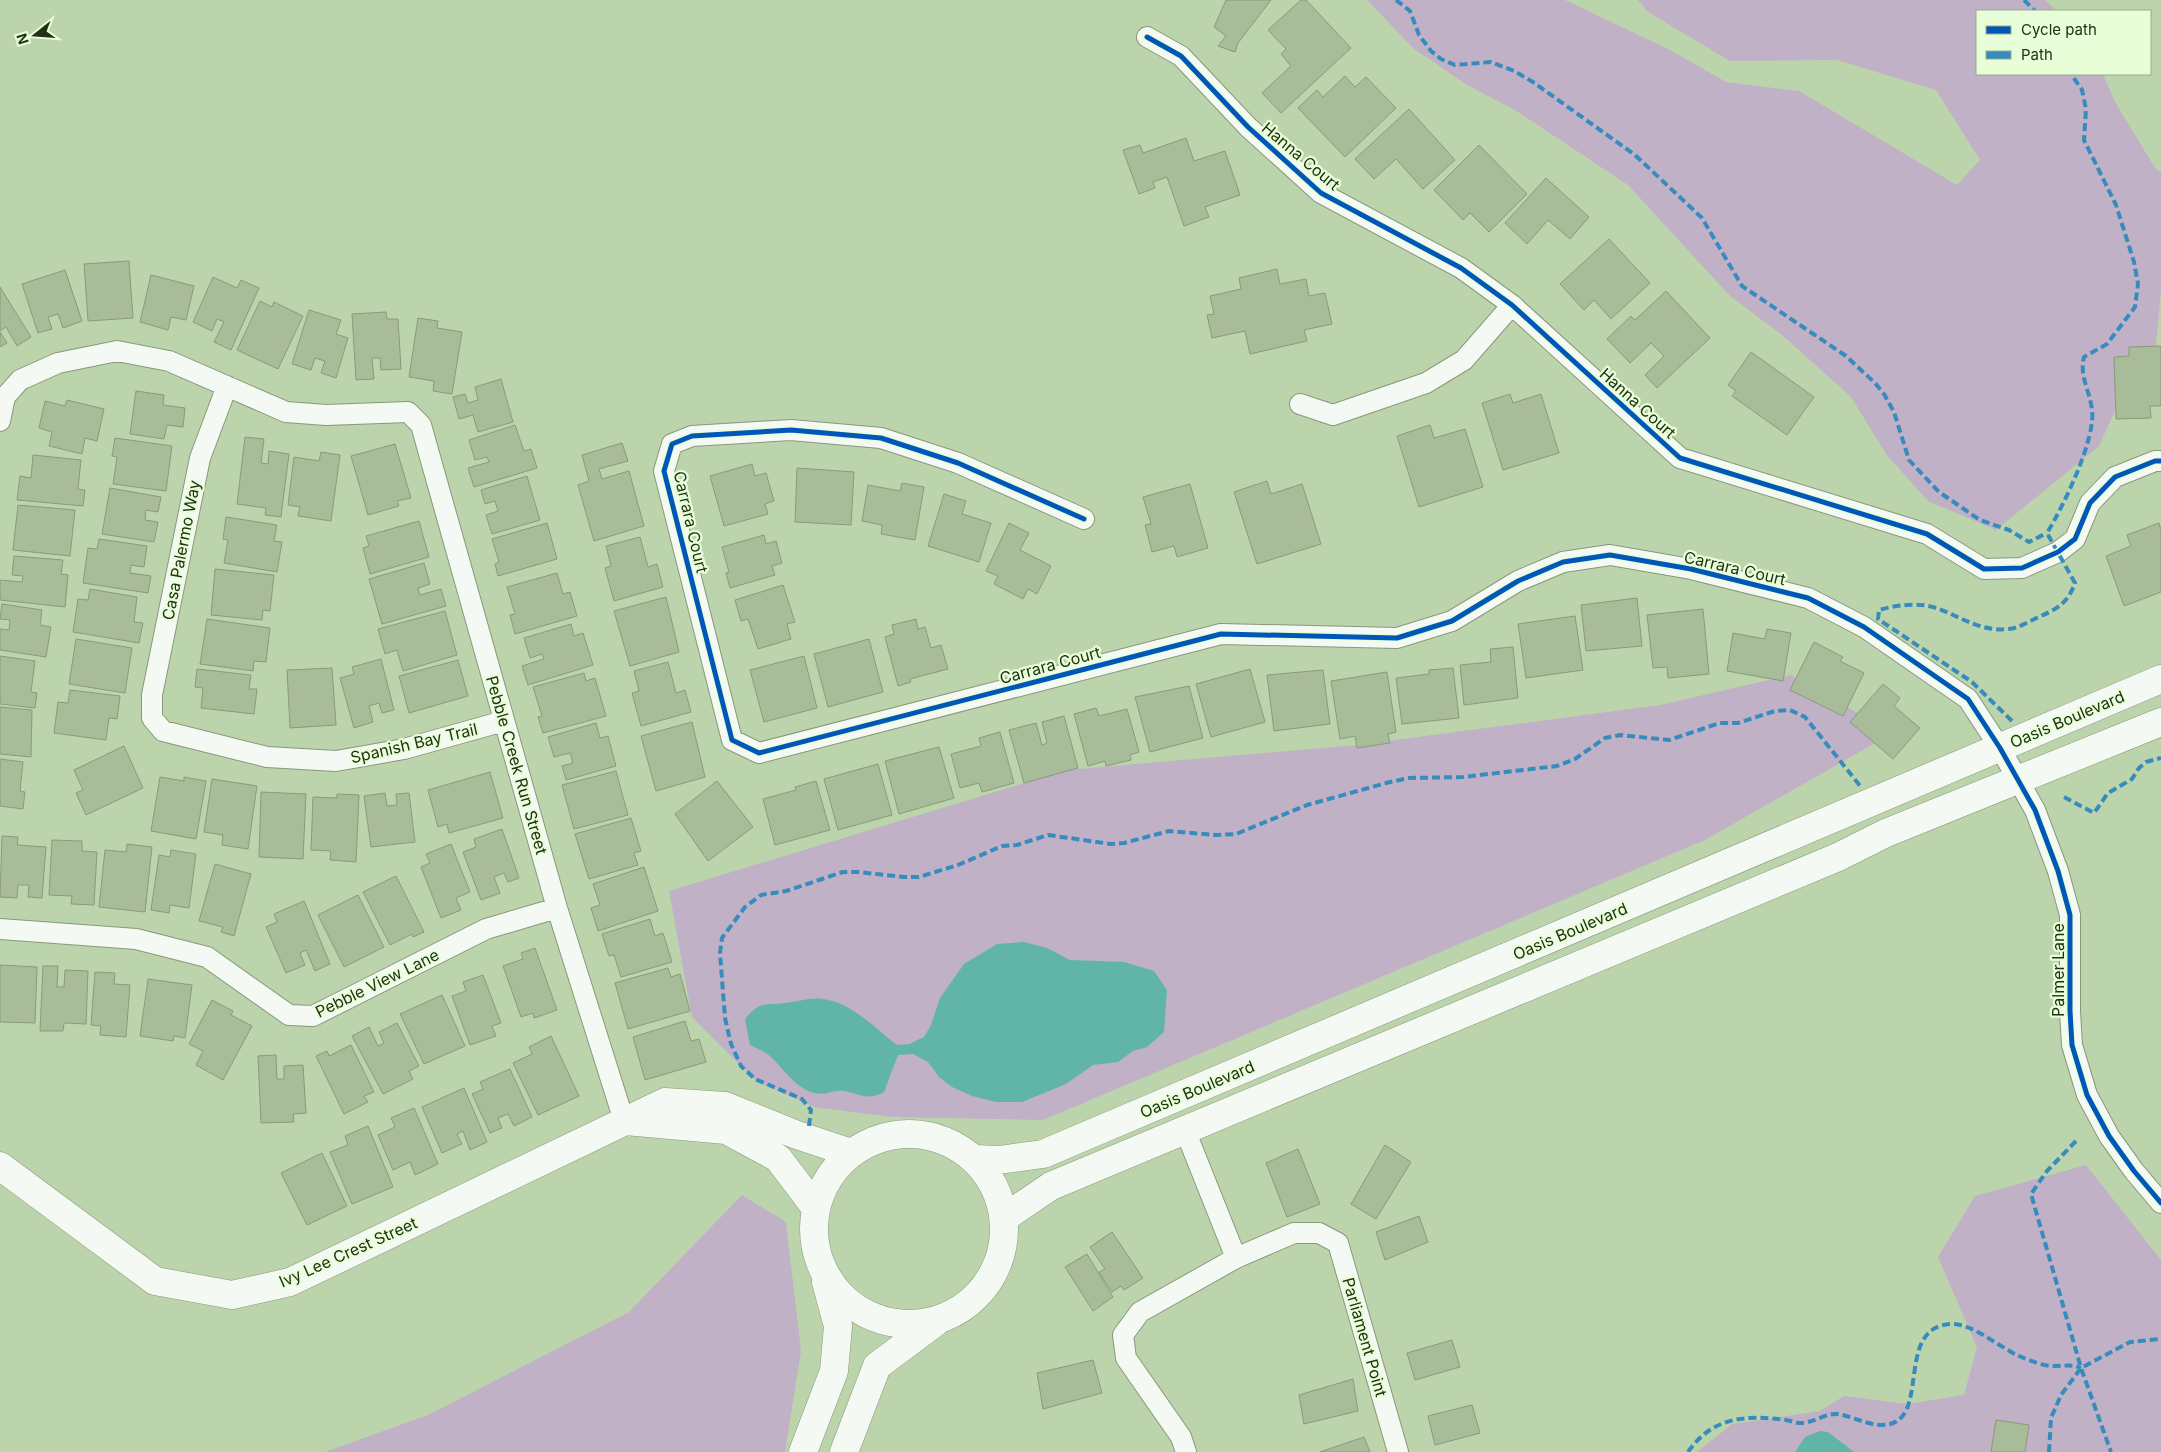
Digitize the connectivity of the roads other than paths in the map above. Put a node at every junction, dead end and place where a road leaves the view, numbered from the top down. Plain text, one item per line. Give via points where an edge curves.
1 (1148, 37) dead end
2 (1512, 305) junction
3 (227, 386) junction
4 (1300, 404) dead end
5 (0, 421) edge
6 (2161, 461) edge
7 (1084, 519) dead end
8 (2161, 680) edge
9 (152, 718) joint
10 (504, 721) junction
11 (2161, 722) edge
12 (2000, 748) junction
13 (2018, 781) junction
14 (557, 908) junction
15 (0, 929) edge
16 (624, 1121) junction
17 (1185, 1130) junction
18 (851, 1153) junction
19 (974, 1159) junction
20 (0, 1166) edge
21 (2161, 1203) edge
22 (815, 1207) junction
23 (1004, 1218) junction
24 (1236, 1258) junction
25 (824, 1274) junction
26 (937, 1322) junction
27 (803, 1452) edge
28 (844, 1452) edge
29 (1186, 1452) edge
30 (1398, 1452) edge

1 - 2 street, Hanna Court via 1181,56 1248,127 1321,193 1461,268
2 - 4 street via 1464,360 1426,383 1332,414
2 - 6 street, Hanna Court via 1680,458 1927,534 1984,569 2022,568 2058,552 2074,539 2090,503 2115,477
3 - 5 street via 169,361 117,351 58,363 20,380 5,397
3 - 9 street, Casa Palermo Way via 200,458 152,695
3 - 10 street, Pebble Creek Run Street via 286,412 326,416 408,412 421,425
7 - 12 street, Carrara Court via 958,463 881,438 791,430 692,436 672,444 664,471 732,740 759,753 1221,634 1397,638 1452,621 1518,582 1563,562 1610,555 1691,570 1808,598 1864,627 1968,699
8 - 12 main road, Oasis Boulevard
9 - 10 street, Spanish Bay Trail via 164,731 267,757 336,761 404,749
10 - 14 street, Pebble Creek Run Street
11 - 13 main road, Oasis Boulevard
12 - 13 street, Carrara Court
12 - 19 main road, Oasis Boulevard via 1043,1154 999,1160
13 - 17 main road, Oasis Boulevard via 1886,833 1838,857
13 - 21 street, Palmer Lane via 2035,810 2070,915 2072,1045 2087,1095 2108,1136
14 - 15 street, Pebble View Lane via 486,929 313,1016 289,1015 208,957 136,939
14 - 16 street, Pebble Creek Run Street
16 - 18 main road, Ivy Lee Crest Street via 665,1102 725,1106
16 - 20 main road, Ivy Lee Crest Street via 290,1282 232,1295 155,1281
16 - 22 main road via 726,1130 778,1158
17 - 23 main road, Oasis Boulevard via 1051,1186
17 - 24 street
18 - 19 main road via 880,1137 913,1133 946,1141
18 - 22 main road via 828,1177
19 - 23 main road via 988,1176
22 - 25 main road via 815,1252
23 - 26 main road via 1002,1252 989,1282 966,1306
24 - 29 street via 1140,1312 1123,1335 1126,1358 1181,1437
24 - 30 street, Parliament Point via 1294,1233 1319,1233 1338,1243
25 - 26 main road via 844,1300 872,1318 904,1326
25 - 27 main road via 838,1326 834,1371
26 - 28 main road via 877,1366

